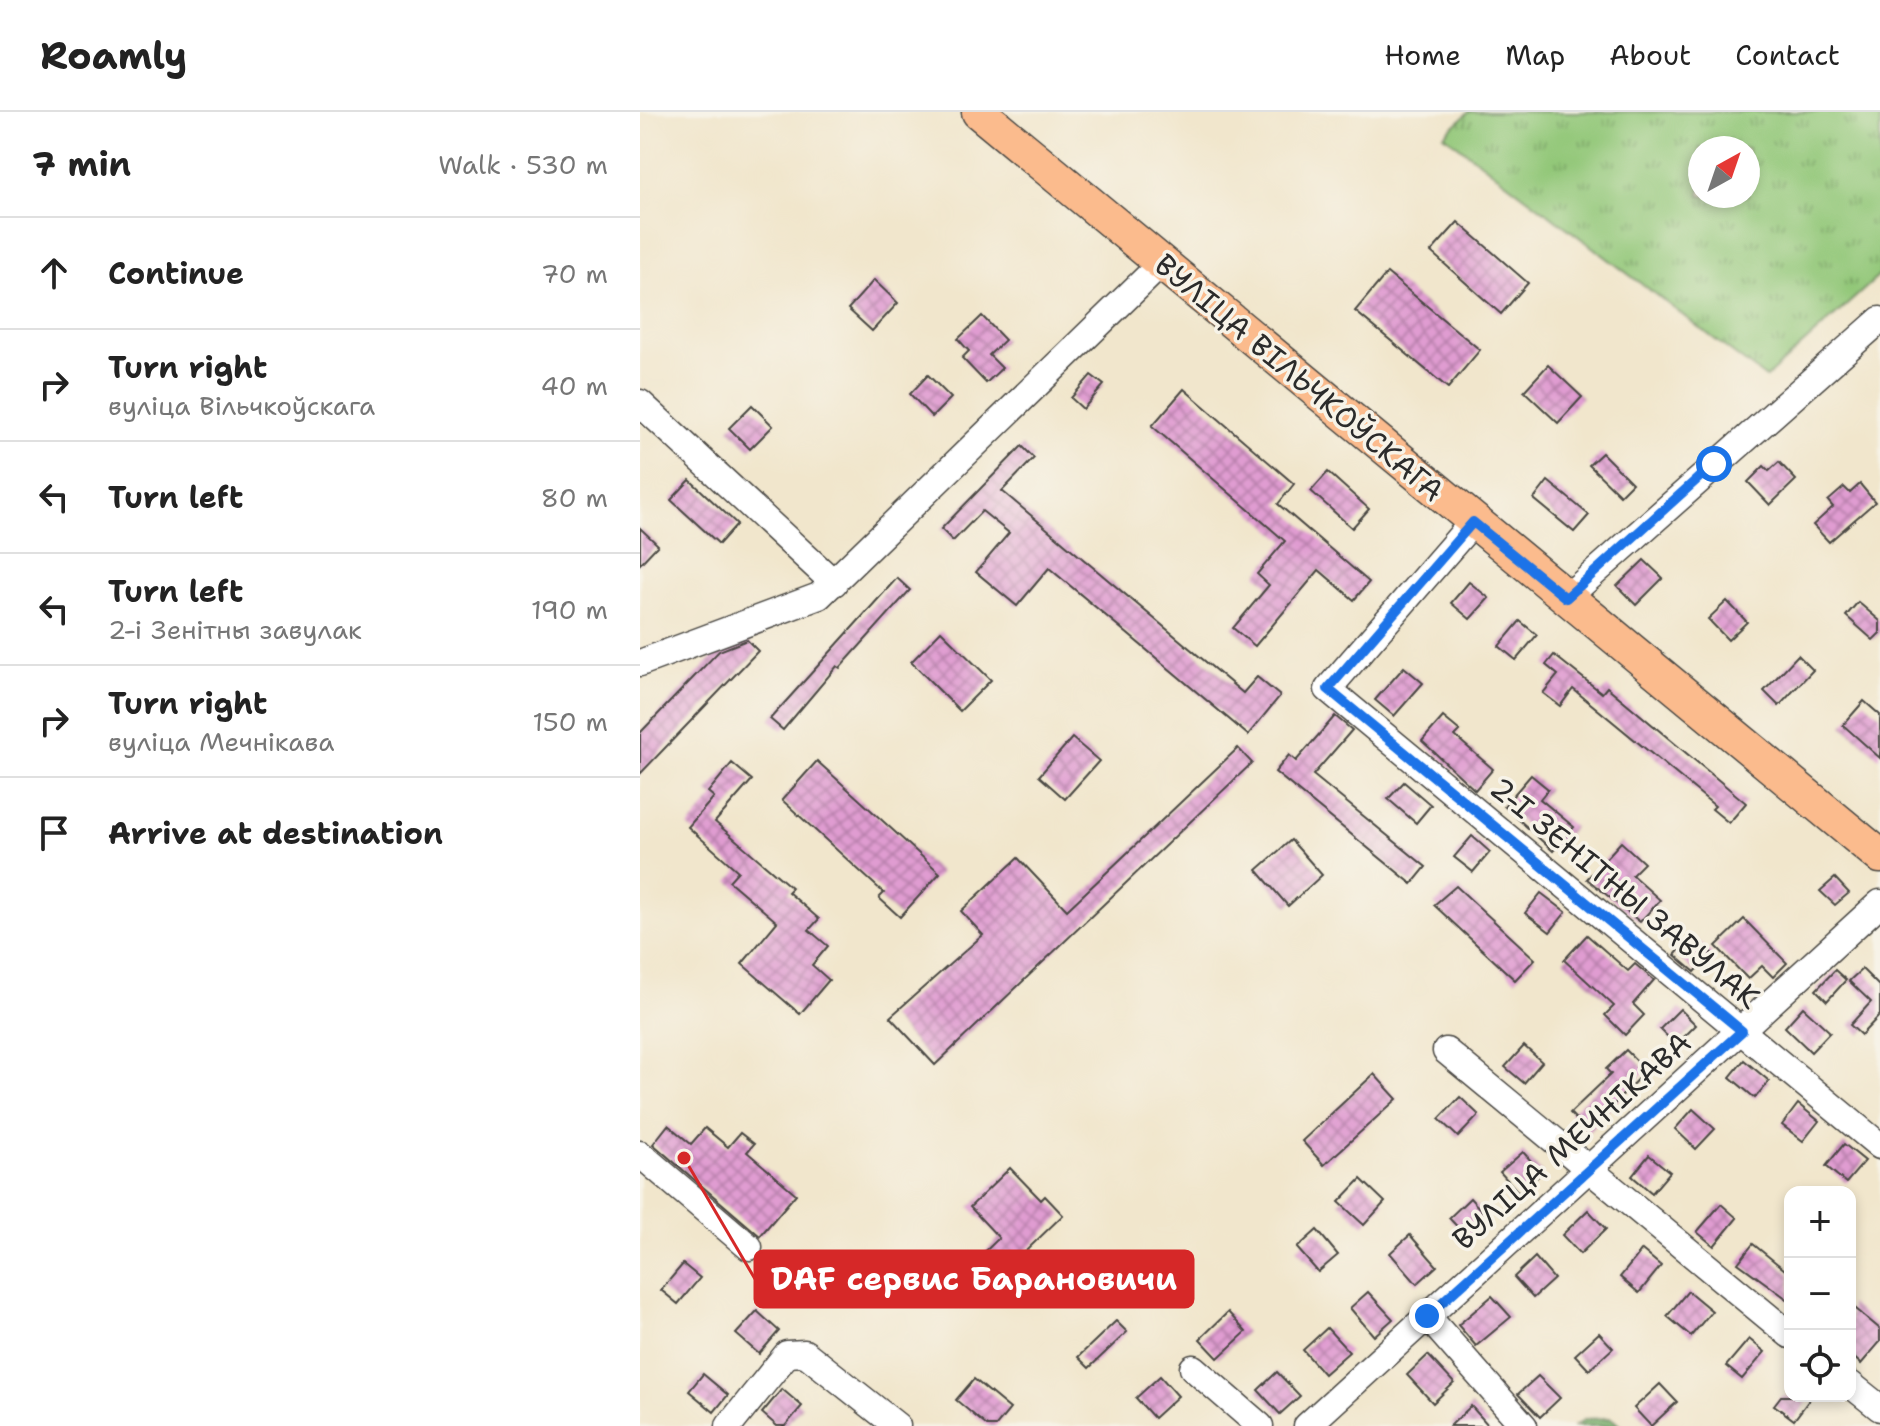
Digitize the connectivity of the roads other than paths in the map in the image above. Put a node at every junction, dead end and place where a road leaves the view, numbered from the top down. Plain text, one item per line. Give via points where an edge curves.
1 (979, 112) edge
2 (1162, 263) junction
3 (1880, 320) edge
4 (640, 403) edge
5 (1473, 522) junction
6 (834, 583) junction
7 (1566, 598) junction
8 (640, 663) edge
9 (1880, 856) edge
10 (1880, 903) edge
11 (1742, 1031) junction
12 (1446, 1051) dead end
13 (1880, 1146) edge
14 (640, 1154) edge
15 (1587, 1169) junction
16 (749, 1247) dead end
17 (1427, 1316) junction
18 (1784, 1330) edge
19 (1193, 1368) dead end
20 (1856, 1389) edge
21 (1880, 1408) edge
22 (729, 1426) edge
23 (897, 1426) edge
24 (1260, 1426) edge
25 (1307, 1426) edge
26 (1524, 1426) edge

1 - 2 main road, ВУЛІЦА ВІЛЬЧКОЎСКАГА
2 - 5 main road, ВУЛІЦА ВІЛЬЧКОЎСКАГА
2 - 6 street
3 - 7 street
4 - 6 street
5 - 7 main road, ВУЛІЦА ВІЛЬЧКОЎСКАГА
5 - 11 street, 2-І ЗЕНІТНЫ ЗАВУЛАК via 1328,689
6 - 8 street via 819,596
7 - 9 main road, ВУЛІЦА ВІЛЬЧКОЎСКАГА
10 - 11 street, ВУЛІЦА МЕЧНІКАВА
11 - 13 street, 2-І ЗЕНІТНЫ ЗАВУЛАК
11 - 15 street, ВУЛІЦА МЕЧНІКАВА
12 - 15 street
14 - 16 street
15 - 17 street, ВУЛІЦА МЕЧНІКАВА
15 - 18 street
17 - 25 street, ВУЛІЦА МЕЧНІКАВА
17 - 26 street
19 - 24 street
20 - 21 street
22 - 23 street via 787,1354 805,1353

